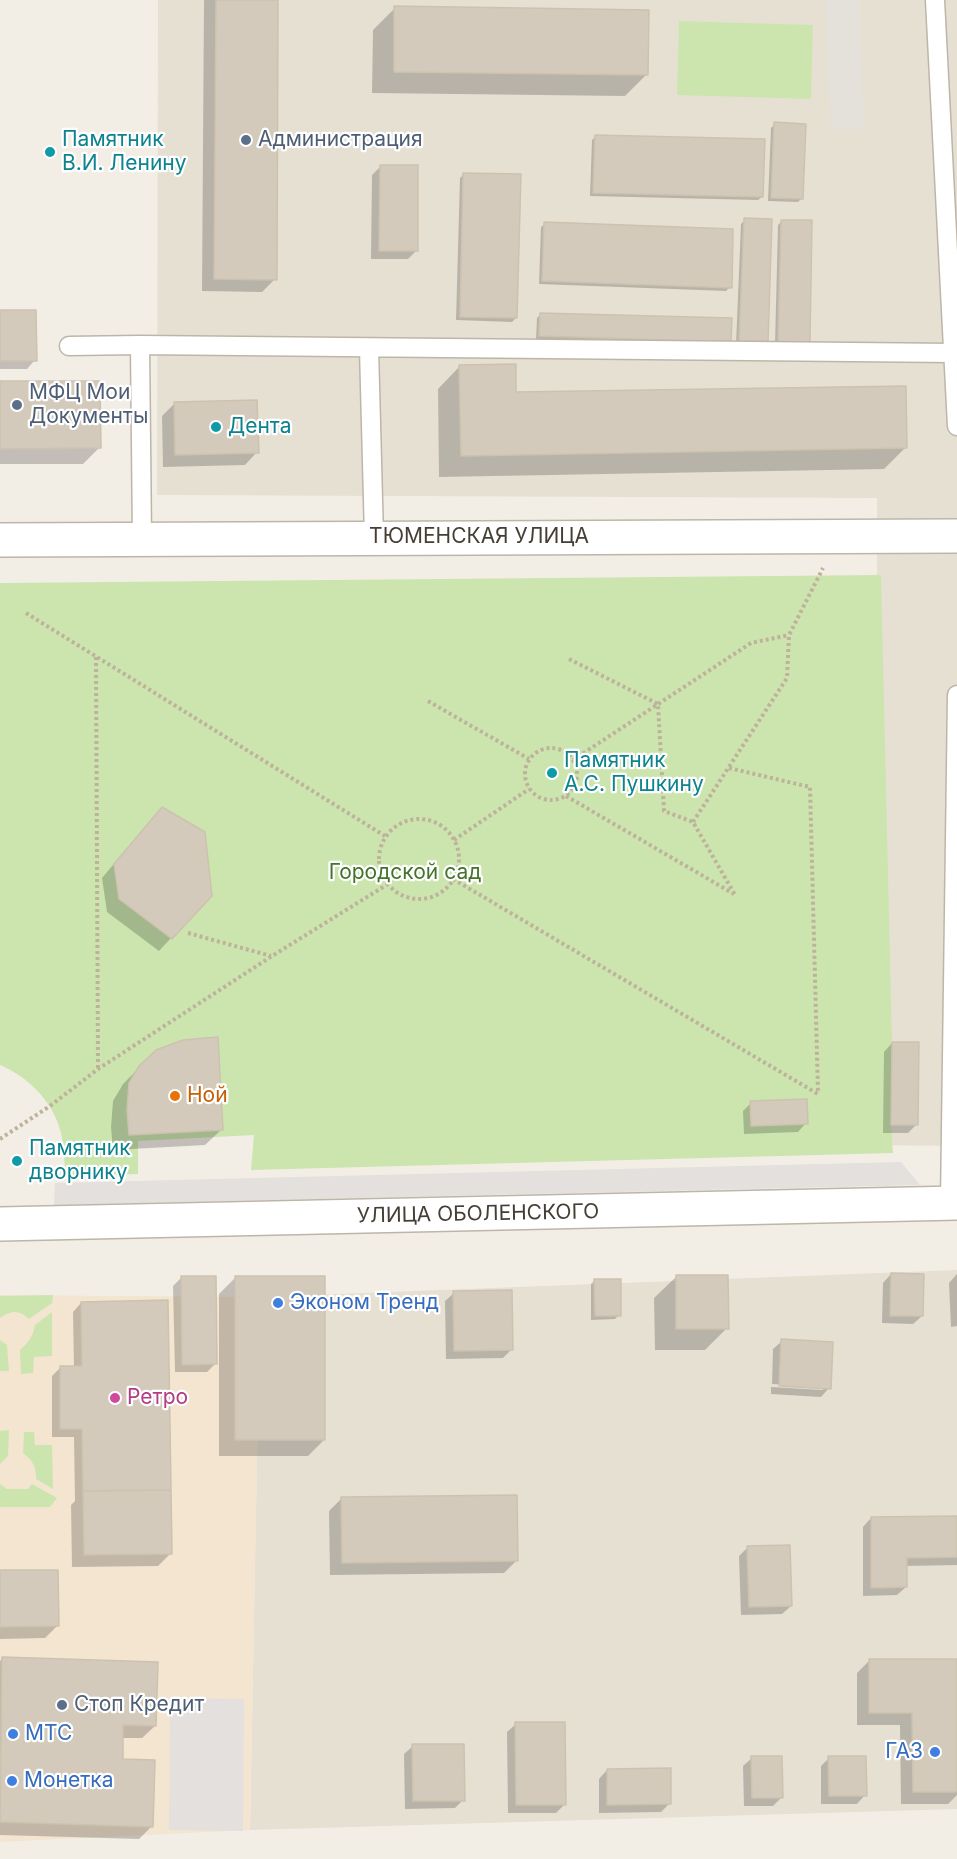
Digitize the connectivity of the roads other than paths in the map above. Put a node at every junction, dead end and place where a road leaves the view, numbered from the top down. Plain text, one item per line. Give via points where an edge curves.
1 (935, 0) edge
2 (140, 345) junction
3 (69, 346) dead end
4 (369, 348) junction
5 (953, 353) junction
6 (957, 426) edge
7 (957, 536) edge
8 (374, 538) junction
9 (142, 539) junction
10 (0, 540) edge
11 (957, 695) edge
12 (953, 1203) edge
13 (0, 1224) edge

1 - 5 lane
2 - 3 lane
2 - 4 lane
2 - 9 lane
4 - 5 lane
4 - 8 lane
5 - 6 lane
7 - 8 street, ТЮМЕНСКАЯ УЛИЦА
8 - 9 street, ТЮМЕНСКАЯ УЛИЦА
9 - 10 street, ТЮМЕНСКАЯ УЛИЦА
11 - 12 lane
12 - 13 street, УЛИЦА ОБОЛЕНСКОГО

